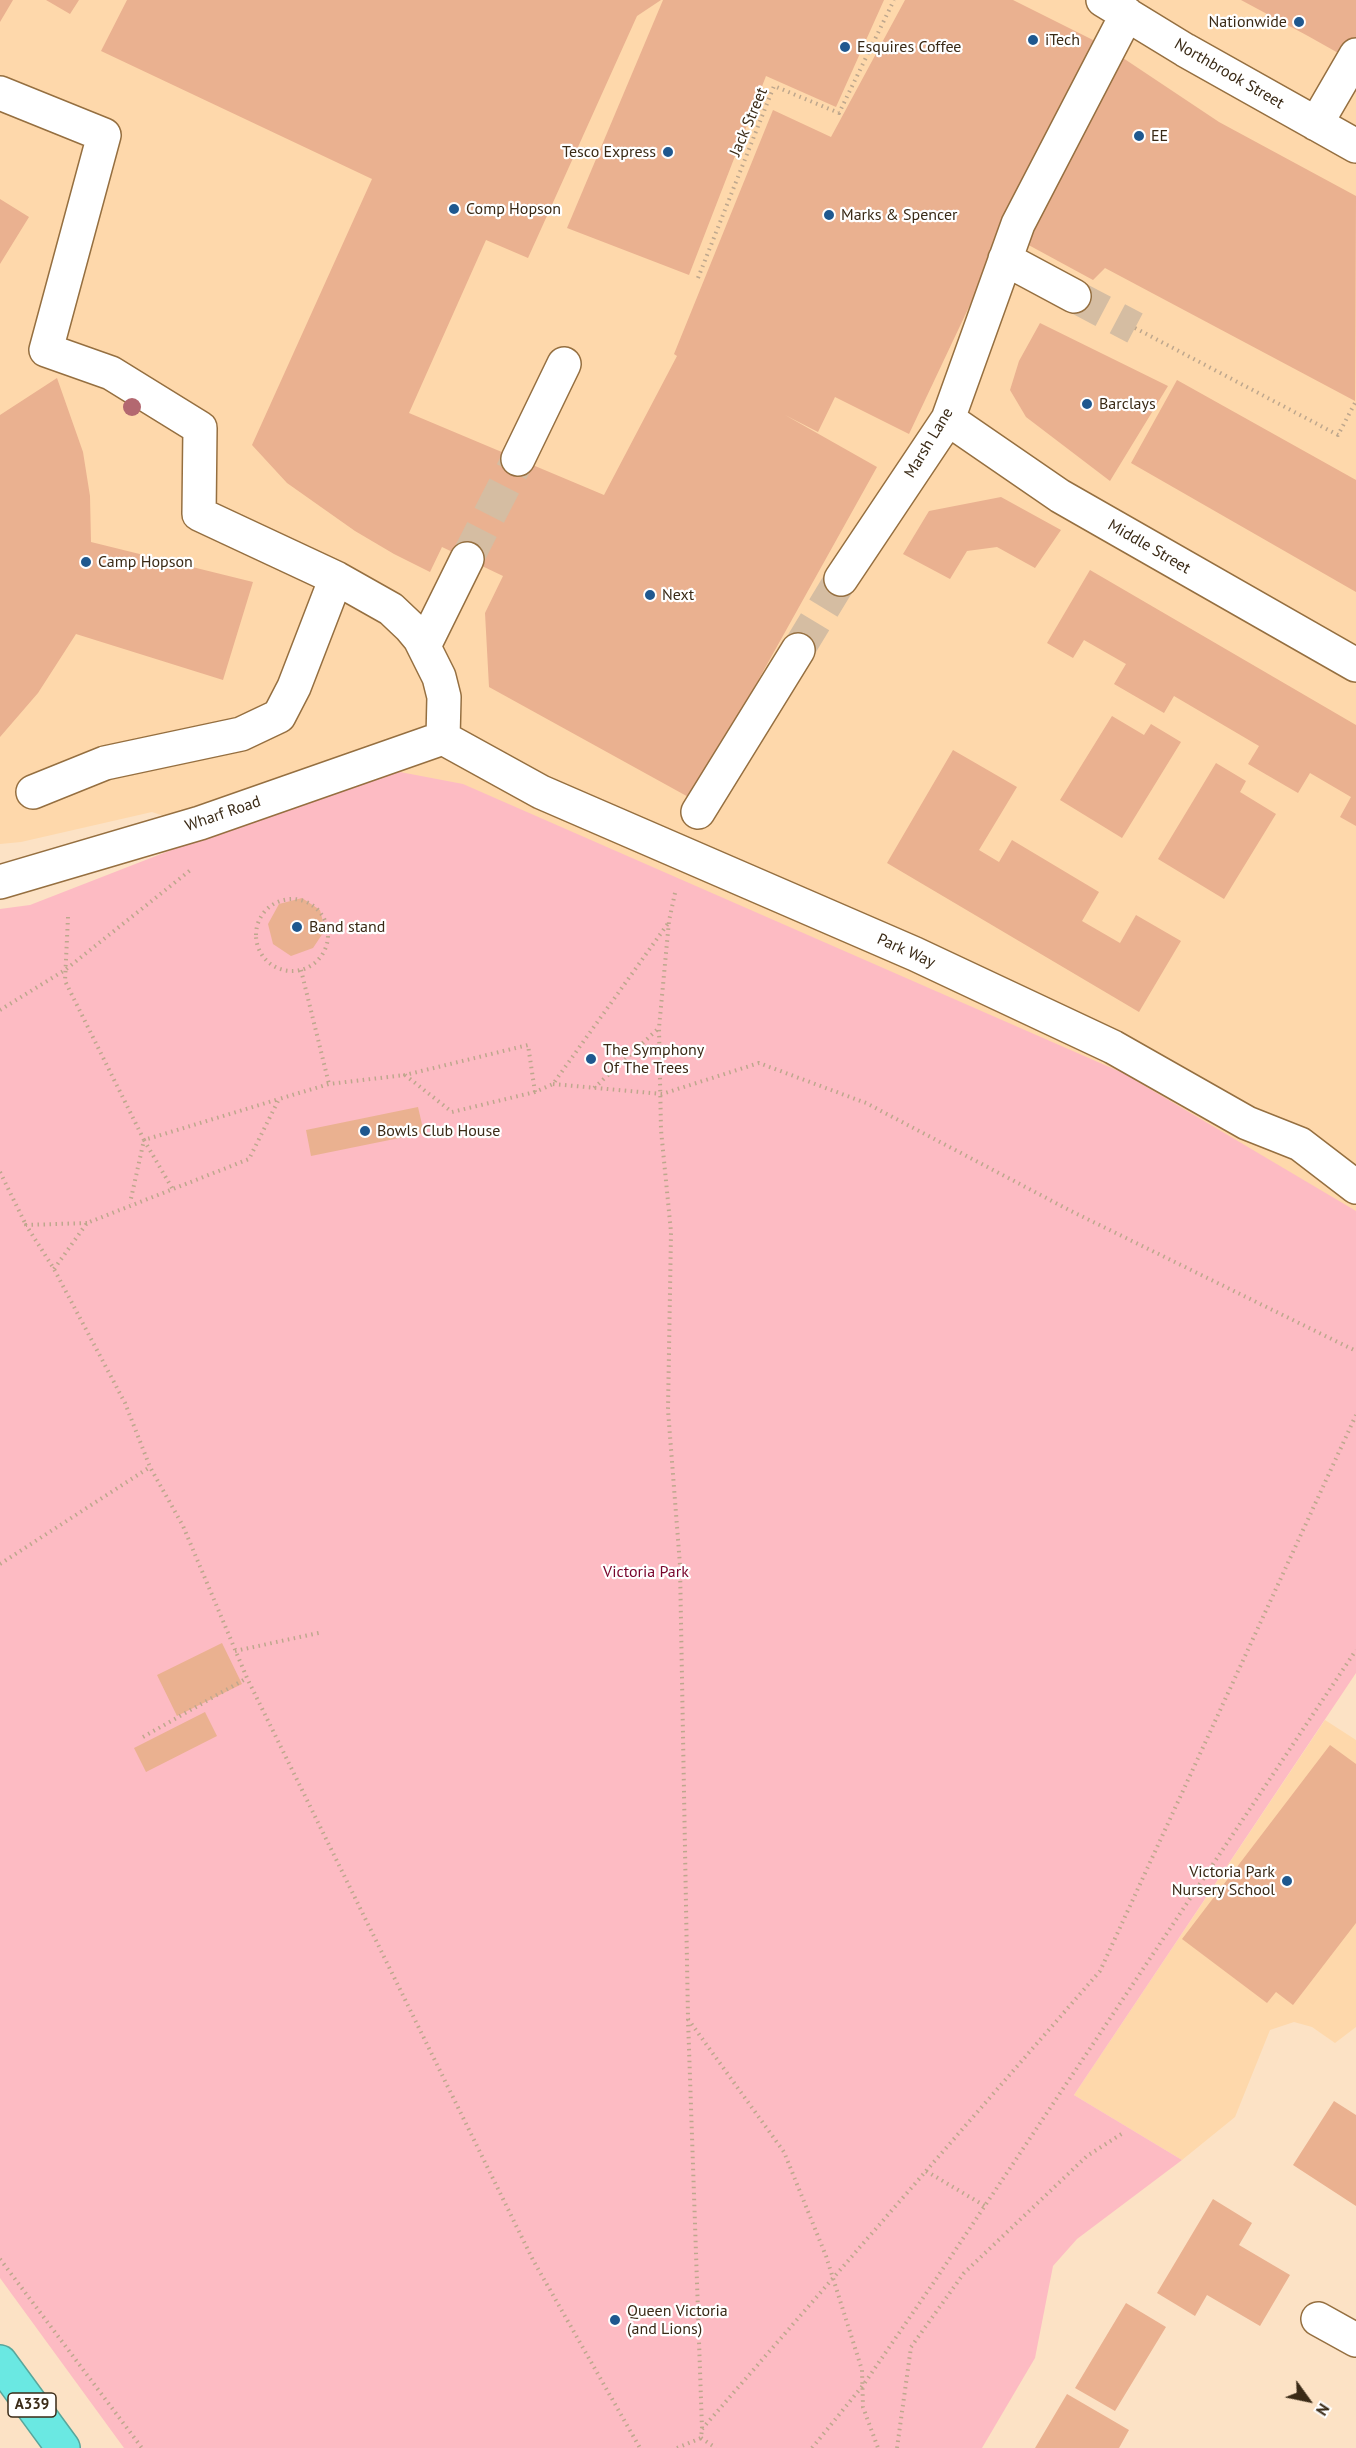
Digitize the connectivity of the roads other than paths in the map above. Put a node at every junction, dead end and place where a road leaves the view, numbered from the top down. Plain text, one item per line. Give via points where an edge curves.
1 (1115, 7) edge
2 (1356, 55) edge
3 (0, 93) edge
4 (1316, 124) junction
5 (1356, 147) edge
6 (1005, 259) junction
7 (1074, 296) tunnel mouth
8 (564, 364) dead end
9 (948, 419) junction
10 (518, 459) tunnel mouth
11 (467, 559) tunnel mouth
12 (336, 578) junction
13 (841, 579) tunnel mouth
14 (424, 646) junction
15 (798, 650) tunnel mouth
16 (1356, 665) edge
17 (443, 738) junction
18 (33, 792) dead end
19 (698, 812) dead end
20 (0, 882) edge
21 (1356, 1187) edge
22 (1318, 2319) dead end
23 (1356, 2340) edge
24 (0, 2362) edge
25 (63, 2448) edge

1 - 4 street, Northbrook Street
1 - 6 street, Marsh Lane
2 - 4 street
3 - 12 street via 104,135 46,350 111,373 200,428 199,514
4 - 5 street, Northbrook Street
6 - 7 street
6 - 9 street, Marsh Lane
8 - 10 street
9 - 13 street, Marsh Lane
9 - 16 street, Middle Street via 1060,496
11 - 14 street
12 - 14 street via 391,609
12 - 18 street via 279,716 241,734 105,763
14 - 17 street via 444,697
15 - 19 street
17 - 20 street, Wharf Road via 200,824
17 - 21 street, Park Way via 541,792 915,954 1113,1047 1247,1123 1300,1144
22 - 23 street
24 - 25 highway, A339

